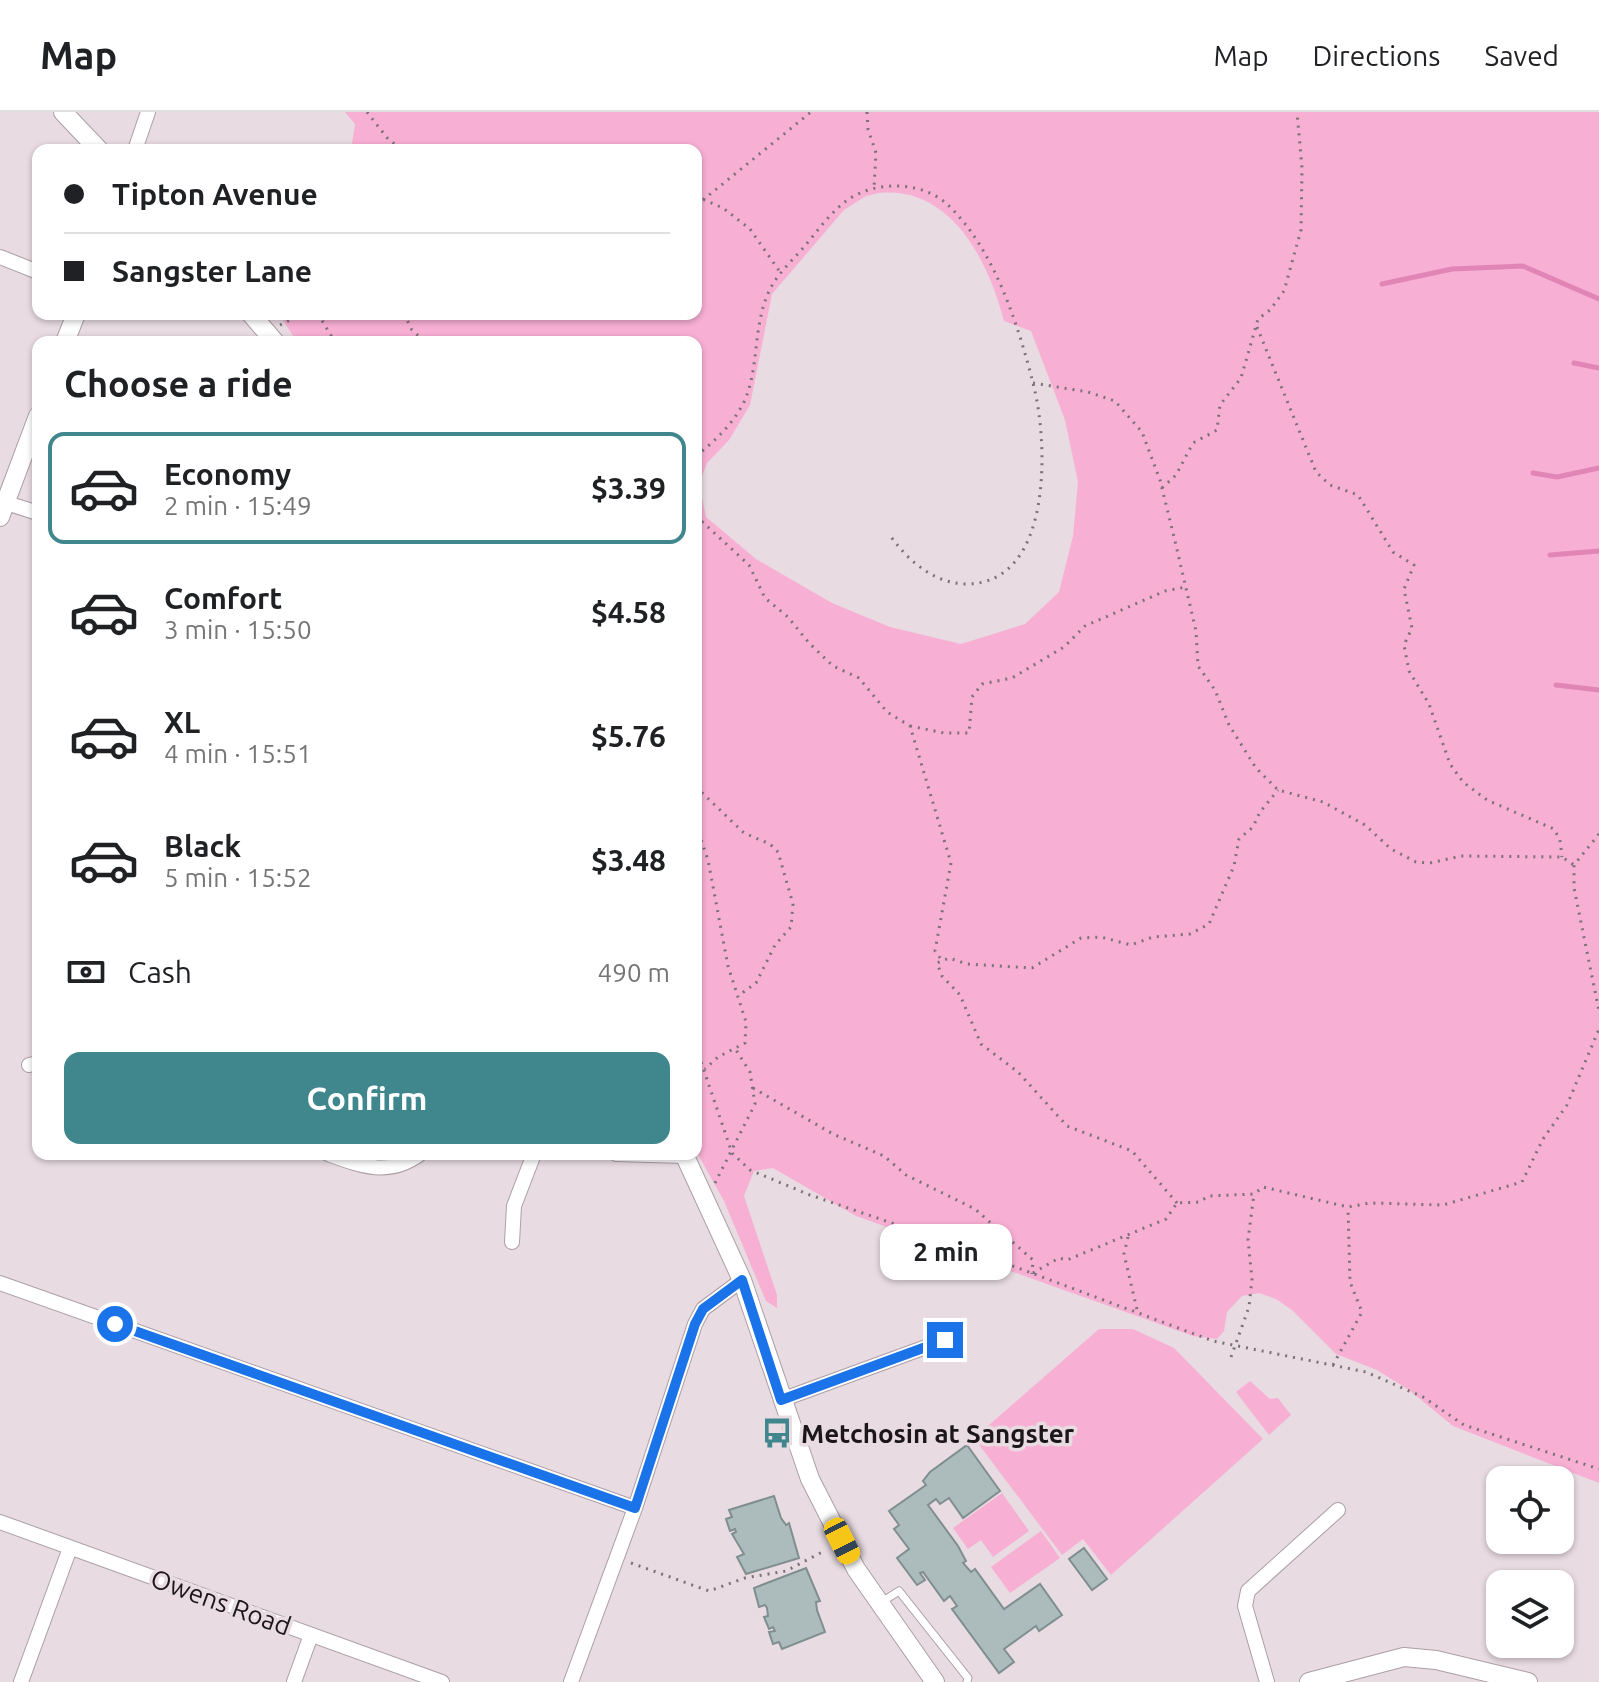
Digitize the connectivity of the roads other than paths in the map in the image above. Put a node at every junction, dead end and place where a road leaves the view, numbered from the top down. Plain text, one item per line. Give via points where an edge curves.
1 (63, 112) edge
2 (148, 112) edge
3 (93, 144) edge
4 (137, 144) edge
5 (0, 257) edge
6 (32, 270) edge
7 (256, 320) edge
8 (270, 336) edge
9 (32, 431) edge
10 (2, 507) edge
11 (32, 512) edge
12 (343, 1160) edge
13 (408, 1160) edge
14 (532, 1160) edge
15 (686, 1160) edge
16 (512, 1242) dead end
17 (742, 1280) junction
18 (0, 1283) edge
19 (945, 1340) dead end
20 (781, 1400) junction
21 (635, 1508) junction
22 (1338, 1510) dead end
23 (0, 1522) edge
24 (70, 1548) junction
25 (878, 1604) junction
26 (311, 1635) junction
27 (21, 1682) edge
28 (294, 1682) edge
29 (442, 1682) edge
30 (571, 1682) edge
31 (935, 1682) edge
32 (967, 1682) edge
33 (1267, 1682) edge
34 (1309, 1682) edge
35 (1528, 1682) edge

1 - 3 main road
2 - 4 street
5 - 6 street
7 - 8 main road
9 - 10 main road
10 - 11 street
12 - 13 street via 389,1169
14 - 16 street via 514,1206
15 - 17 main road
17 - 20 main road
17 - 21 street via 703,1309 695,1324
18 - 21 street
19 - 20 street
20 - 25 main road via 810,1479
21 - 30 street
22 - 33 street via 1248,1591 1245,1606
23 - 24 street, Owens Road
24 - 26 street, Owens Road
24 - 27 street
25 - 31 main road
25 - 32 lane via 899,1591
26 - 28 street
26 - 29 street, Owens Road
34 - 35 main road via 1404,1657

